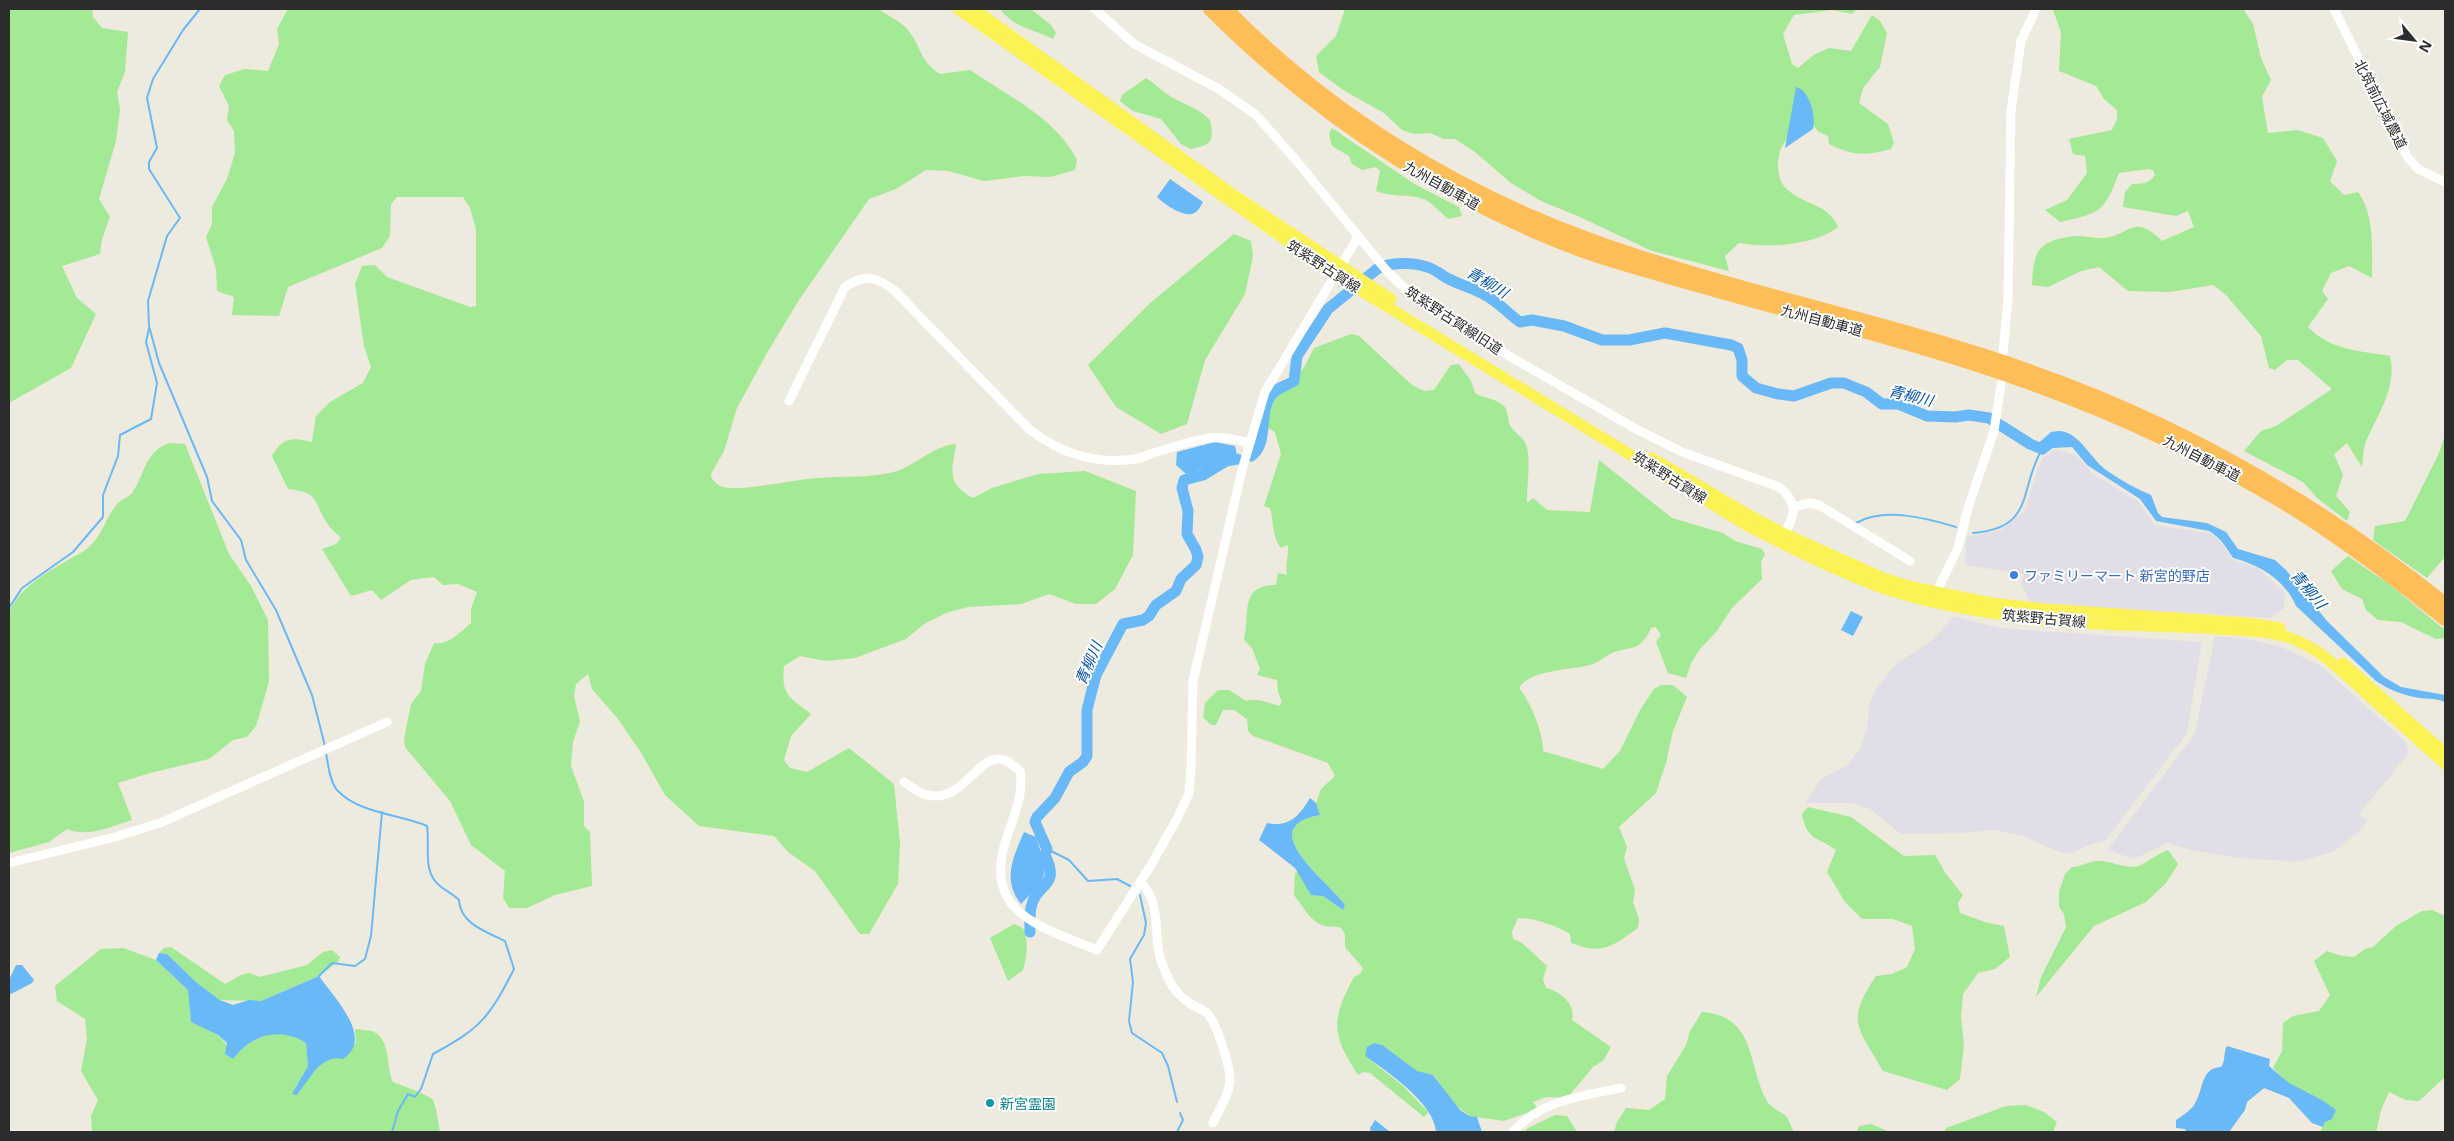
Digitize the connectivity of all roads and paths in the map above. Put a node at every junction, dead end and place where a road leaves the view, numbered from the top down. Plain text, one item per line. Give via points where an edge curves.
1 (958, 9) edge
2 (974, 9) edge
3 (1094, 9) edge
4 (1210, 9) edge
5 (1226, 9) edge
6 (2036, 9) edge
7 (2334, 9) edge
8 (2445, 182) edge
9 (1358, 237) junction
10 (1337, 271) junction
11 (2002, 353) dead end
12 (2001, 384) dead end
13 (788, 401) dead end
14 (1249, 442) junction
15 (1793, 507) junction
16 (2340, 533) junction
17 (1782, 538) junction
18 (2360, 547) junction
19 (1910, 562) dead end
20 (1936, 593) junction
21 (2445, 604) edge
22 (2445, 619) edge
23 (387, 722) dead end
24 (2445, 753) edge
25 (2445, 764) edge
26 (904, 782) dead end
27 (9, 863) edge
28 (1140, 883) junction
29 (1621, 1088) dead end
30 (1213, 1123) dead end
31 (1513, 1132) edge

1 - 10 main road, 筑紫野古賀線
2 - 10 main road, 筑紫野古賀線
3 - 9 street, 筑紫野古賀線旧道 via 1134,44 1219,89 1256,115
4 - 16 highway, 九州自動車道 via 1325,111 1390,155 1481,206 1625,265 1923,348 2070,398 2185,449
5 - 16 highway, 九州自動車道 via 1287,66 1334,103 1400,148 1487,197 1595,242 1928,338 2075,388 2192,439 2298,499
6 - 11 street via 2021,41 2011,111 2008,299
7 - 8 street, 北筑前広域農道 via 2408,158 2418,170
9 - 10 street
9 - 15 street, 筑紫野古賀線旧道 via 1413,297 1440,315 1636,429 1682,452 1779,487 1787,494
10 - 14 street via 1265,392
10 - 17 main road, 筑紫野古賀線 via 1746,525
12 - 20 street via 1994,431 1958,548
13 - 14 street via 845,287 858,278 869,278 882,280 894,290 1029,429 1062,450 1116,461 1137,459 1194,440 1217,436
14 - 28 street via 1193,681 1189,793
15 - 17 street via 1793,517
15 - 19 street via 1810,503 1818,505
16 - 18 highway, 九州自動車道
17 - 20 main road, 筑紫野古賀線 via 1883,578
17 - 25 main road, 筑紫野古賀線 via 1878,586 1982,611 2044,620 2240,631 2289,638 2329,660
18 - 21 highway, 九州自動車道
18 - 22 highway, 九州自動車道
20 - 24 main road, 筑紫野古賀線 via 2045,609 2247,622 2292,631 2323,647
23 - 27 street via 160,823
26 - 28 street via 924,794 937,795 953,792 983,765 997,759 1011,763 1020,771 1022,785 1003,848 1000,874 1006,895 1013,907 1025,917 1097,950
28 - 30 street via 1155,909 1156,944 1171,985 1178,995 1208,1014 1214,1022 1228,1068 1231,1080
29 - 31 street via 1556,1104 1537,1113

